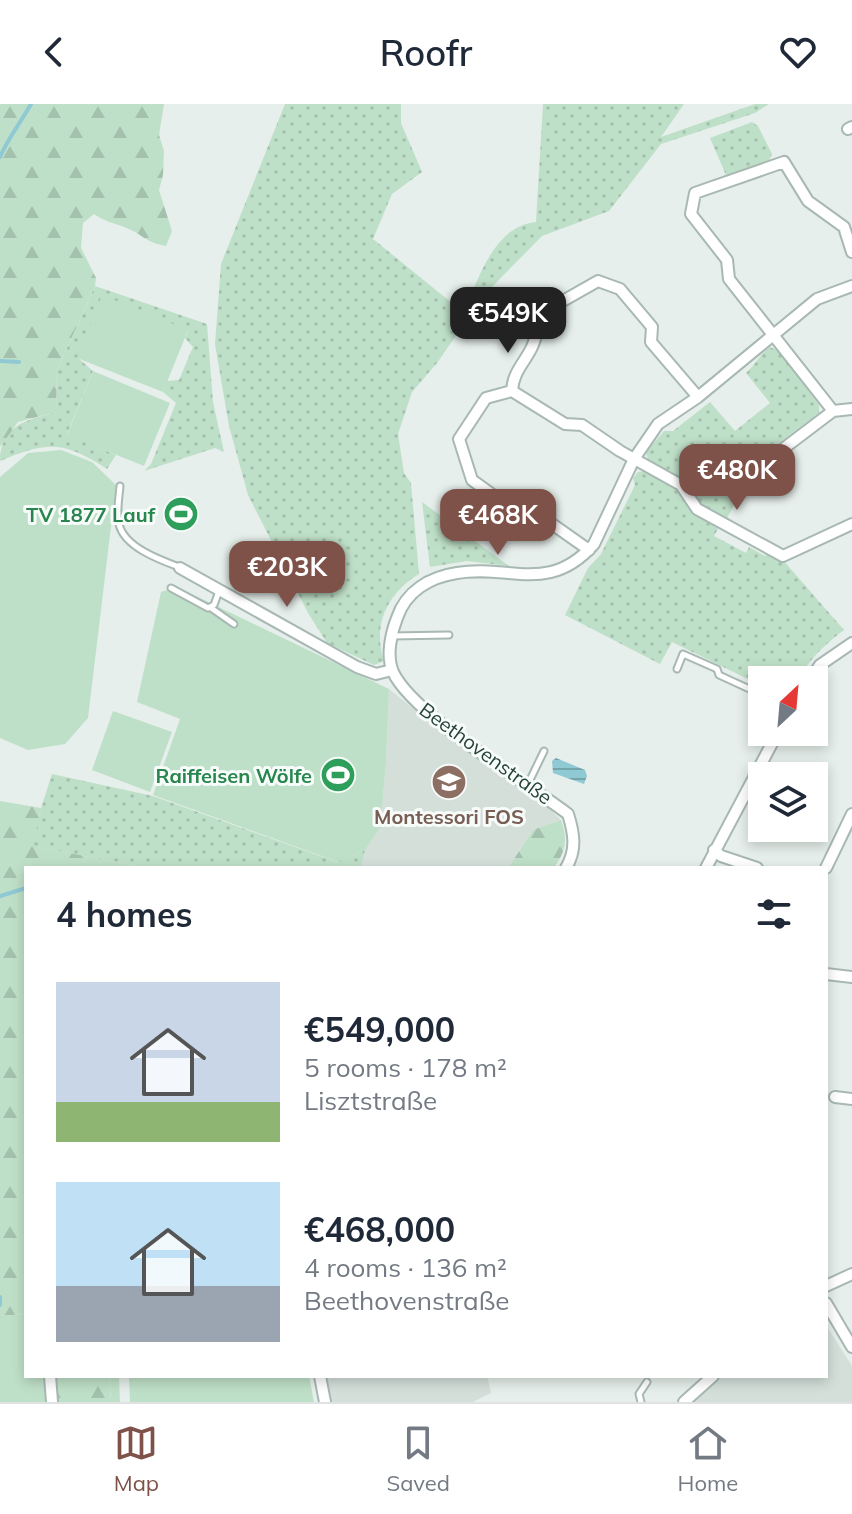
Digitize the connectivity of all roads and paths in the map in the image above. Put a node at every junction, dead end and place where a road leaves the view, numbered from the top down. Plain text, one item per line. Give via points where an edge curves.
1 (848, 230) edge
2 (852, 252) edge
3 (852, 286) edge
4 (772, 335) junction
5 (512, 391) junction
6 (698, 397) junction
7 (852, 410) edge
8 (833, 411) junction
9 (775, 455) dead end
10 (634, 459) junction
11 (120, 486) dead end
12 (852, 524) edge
13 (589, 550) junction
14 (180, 568) joint
15 (171, 588) dead end
16 (220, 590) junction
17 (211, 608) junction
18 (234, 624) dead end
19 (449, 635) dead end
20 (390, 636) junction
21 (852, 643) edge
22 (819, 666) edge
23 (677, 669) dead end
24 (392, 670) junction
25 (748, 688) edge
26 (770, 746) edge
27 (544, 751) dead end
28 (528, 784) junction
29 (852, 814) edge
30 (714, 850) junction
31 (567, 866) edge
32 (707, 866) edge
33 (751, 866) edge
34 (827, 866) edge
35 (828, 974) edge
36 (852, 977) edge
37 (835, 1097) dead end
38 (852, 1099) edge
39 (852, 1274) edge
40 (828, 1285) edge
41 (828, 1306) edge
42 (852, 1347) edge
43 (50, 1378) edge
44 (320, 1378) edge
45 (711, 1378) edge
46 (647, 1382) dead end
47 (52, 1402) edge
48 (325, 1402) edge
49 (641, 1402) edge
50 (684, 1402) edge

1 - 2 street
1 - 4 street via 808,201 784,162 695,193 691,214 727,260 729,279
3 - 4 street via 817,299
4 - 6 street
4 - 8 street
5 - 6 street via 512,380 537,342 537,326 561,302 598,281 620,289 652,327 651,342
5 - 10 street via 565,424 582,425
5 - 13 street via 486,398 459,439 472,480 512,509 535,512
6 - 10 street via 658,424
7 - 8 street
8 - 9 street
10 - 12 street via 681,485 697,509 783,556
10 - 13 street
11 - 14 lane via 122,533
13 - 20 street via 560,570 531,576 462,572 426,582 400,609
14 - 16 street
15 - 17 lane
16 - 17 lane
16 - 24 street via 357,667 376,674
17 - 18 lane
19 - 20 lane
20 - 24 street
21 - 22 street
23 - 25 lane via 683,654
24 - 28 street, Beethovenstraße via 415,701
26 - 30 street
27 - 28 lane
28 - 31 street, Beethovenstraße via 568,814 574,833
29 - 34 street
30 - 32 street
30 - 33 street
35 - 36 street
37 - 38 street
39 - 40 street
41 - 42 street
43 - 47 street
44 - 48 street
45 - 50 street
46 - 49 lane via 639,1394

